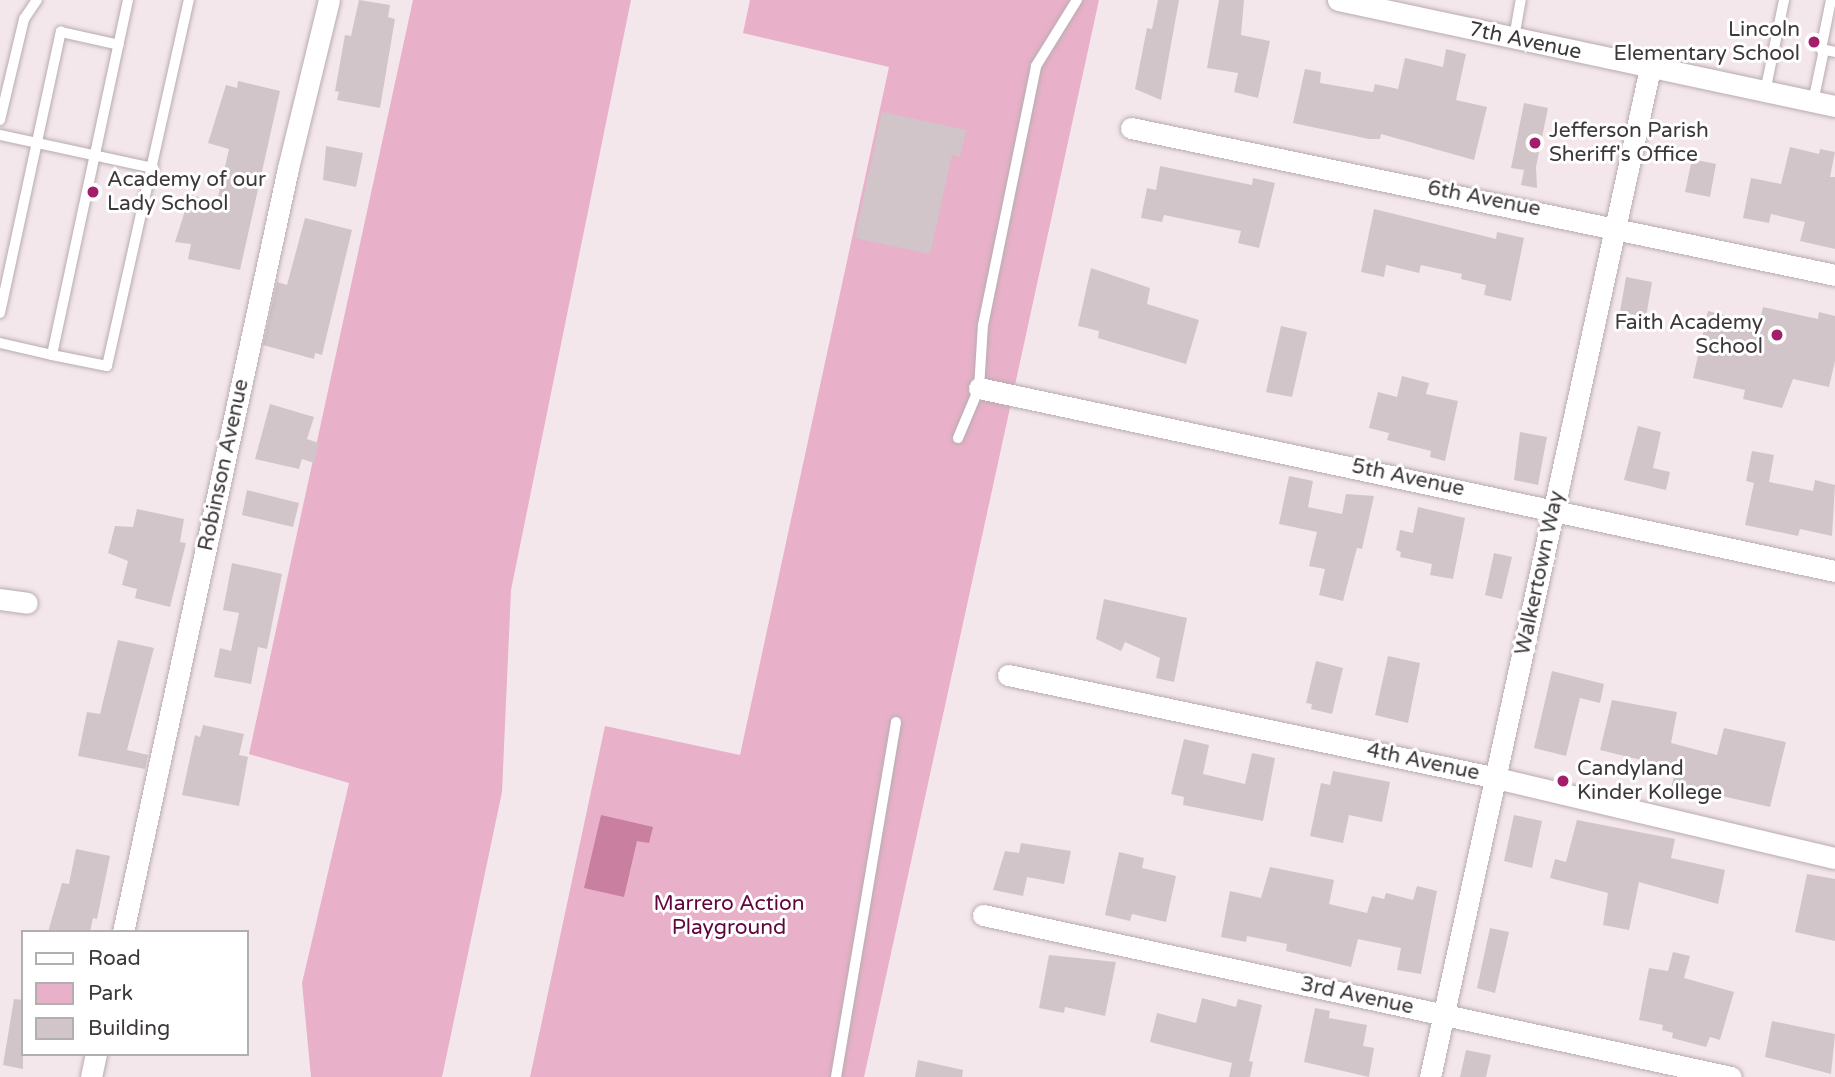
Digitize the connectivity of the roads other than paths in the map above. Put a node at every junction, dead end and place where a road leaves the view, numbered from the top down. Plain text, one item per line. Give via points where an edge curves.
1 (37, 0) edge
2 (128, 0) edge
3 (188, 0) edge
4 (329, 0) edge
5 (1077, 0) edge
6 (1338, 0) edge
7 (1521, 0) edge
8 (1784, 0) edge
9 (1831, 0) edge
10 (1380, 5) edge
11 (1514, 38) junction
12 (119, 45) junction
13 (1830, 51) edge
14 (1650, 68) junction
15 (1765, 92) junction
16 (1813, 102) junction
17 (1835, 106) edge
18 (0, 120) edge
19 (1131, 128) dead end
20 (0, 135) edge
21 (38, 143) junction
22 (95, 156) junction
23 (153, 168) junction
24 (1617, 226) junction
25 (1835, 275) edge
26 (0, 313) edge
27 (0, 343) edge
28 (52, 355) junction
29 (979, 388) junction
30 (958, 438) dead end
31 (1554, 509) junction
32 (1835, 571) edge
33 (0, 599) edge
34 (27, 603) dead end
35 (1008, 675) dead end
36 (896, 722) dead end
37 (1496, 778) junction
38 (1835, 858) edge
39 (983, 915) dead end
40 (123, 930) edge
41 (1444, 1014) junction
42 (96, 1056) edge
43 (91, 1077) edge
44 (836, 1077) edge
45 (1430, 1077) edge
46 (1731, 1077) edge

1 - 18 lane via 24,19
2 - 12 lane
3 - 23 lane
4 - 40 street, Robinson Avenue via 288,168
5 - 29 lane via 1036,66 983,325
6 - 10 street, 7th Avenue
7 - 11 lane
8 - 15 lane
9 - 13 lane
10 - 11 street, 7th Avenue
11 - 14 street, 7th Avenue
12 - 21 lane via 61,32
12 - 22 lane
13 - 16 lane
14 - 15 street, 7th Avenue
14 - 24 street, Walkertown Way
15 - 16 street, 7th Avenue
16 - 17 street, 7th Avenue
19 - 24 street, 6th Avenue
20 - 21 lane
21 - 22 lane
21 - 26 lane
22 - 23 lane
22 - 28 lane
23 - 28 lane via 107,366
24 - 25 street, 6th Avenue
24 - 31 street, Walkertown Way
27 - 28 lane
29 - 30 lane
29 - 31 street, 5th Avenue
31 - 32 street, 5th Avenue
31 - 37 street, Walkertown Way
33 - 34 street
35 - 37 street, 4th Avenue
36 - 44 lane
37 - 38 street, 4th Avenue
37 - 41 street, Walkertown Way
39 - 41 street, 3rd Avenue
41 - 45 street, Walkertown Way
41 - 46 street, 3rd Avenue
42 - 43 street

